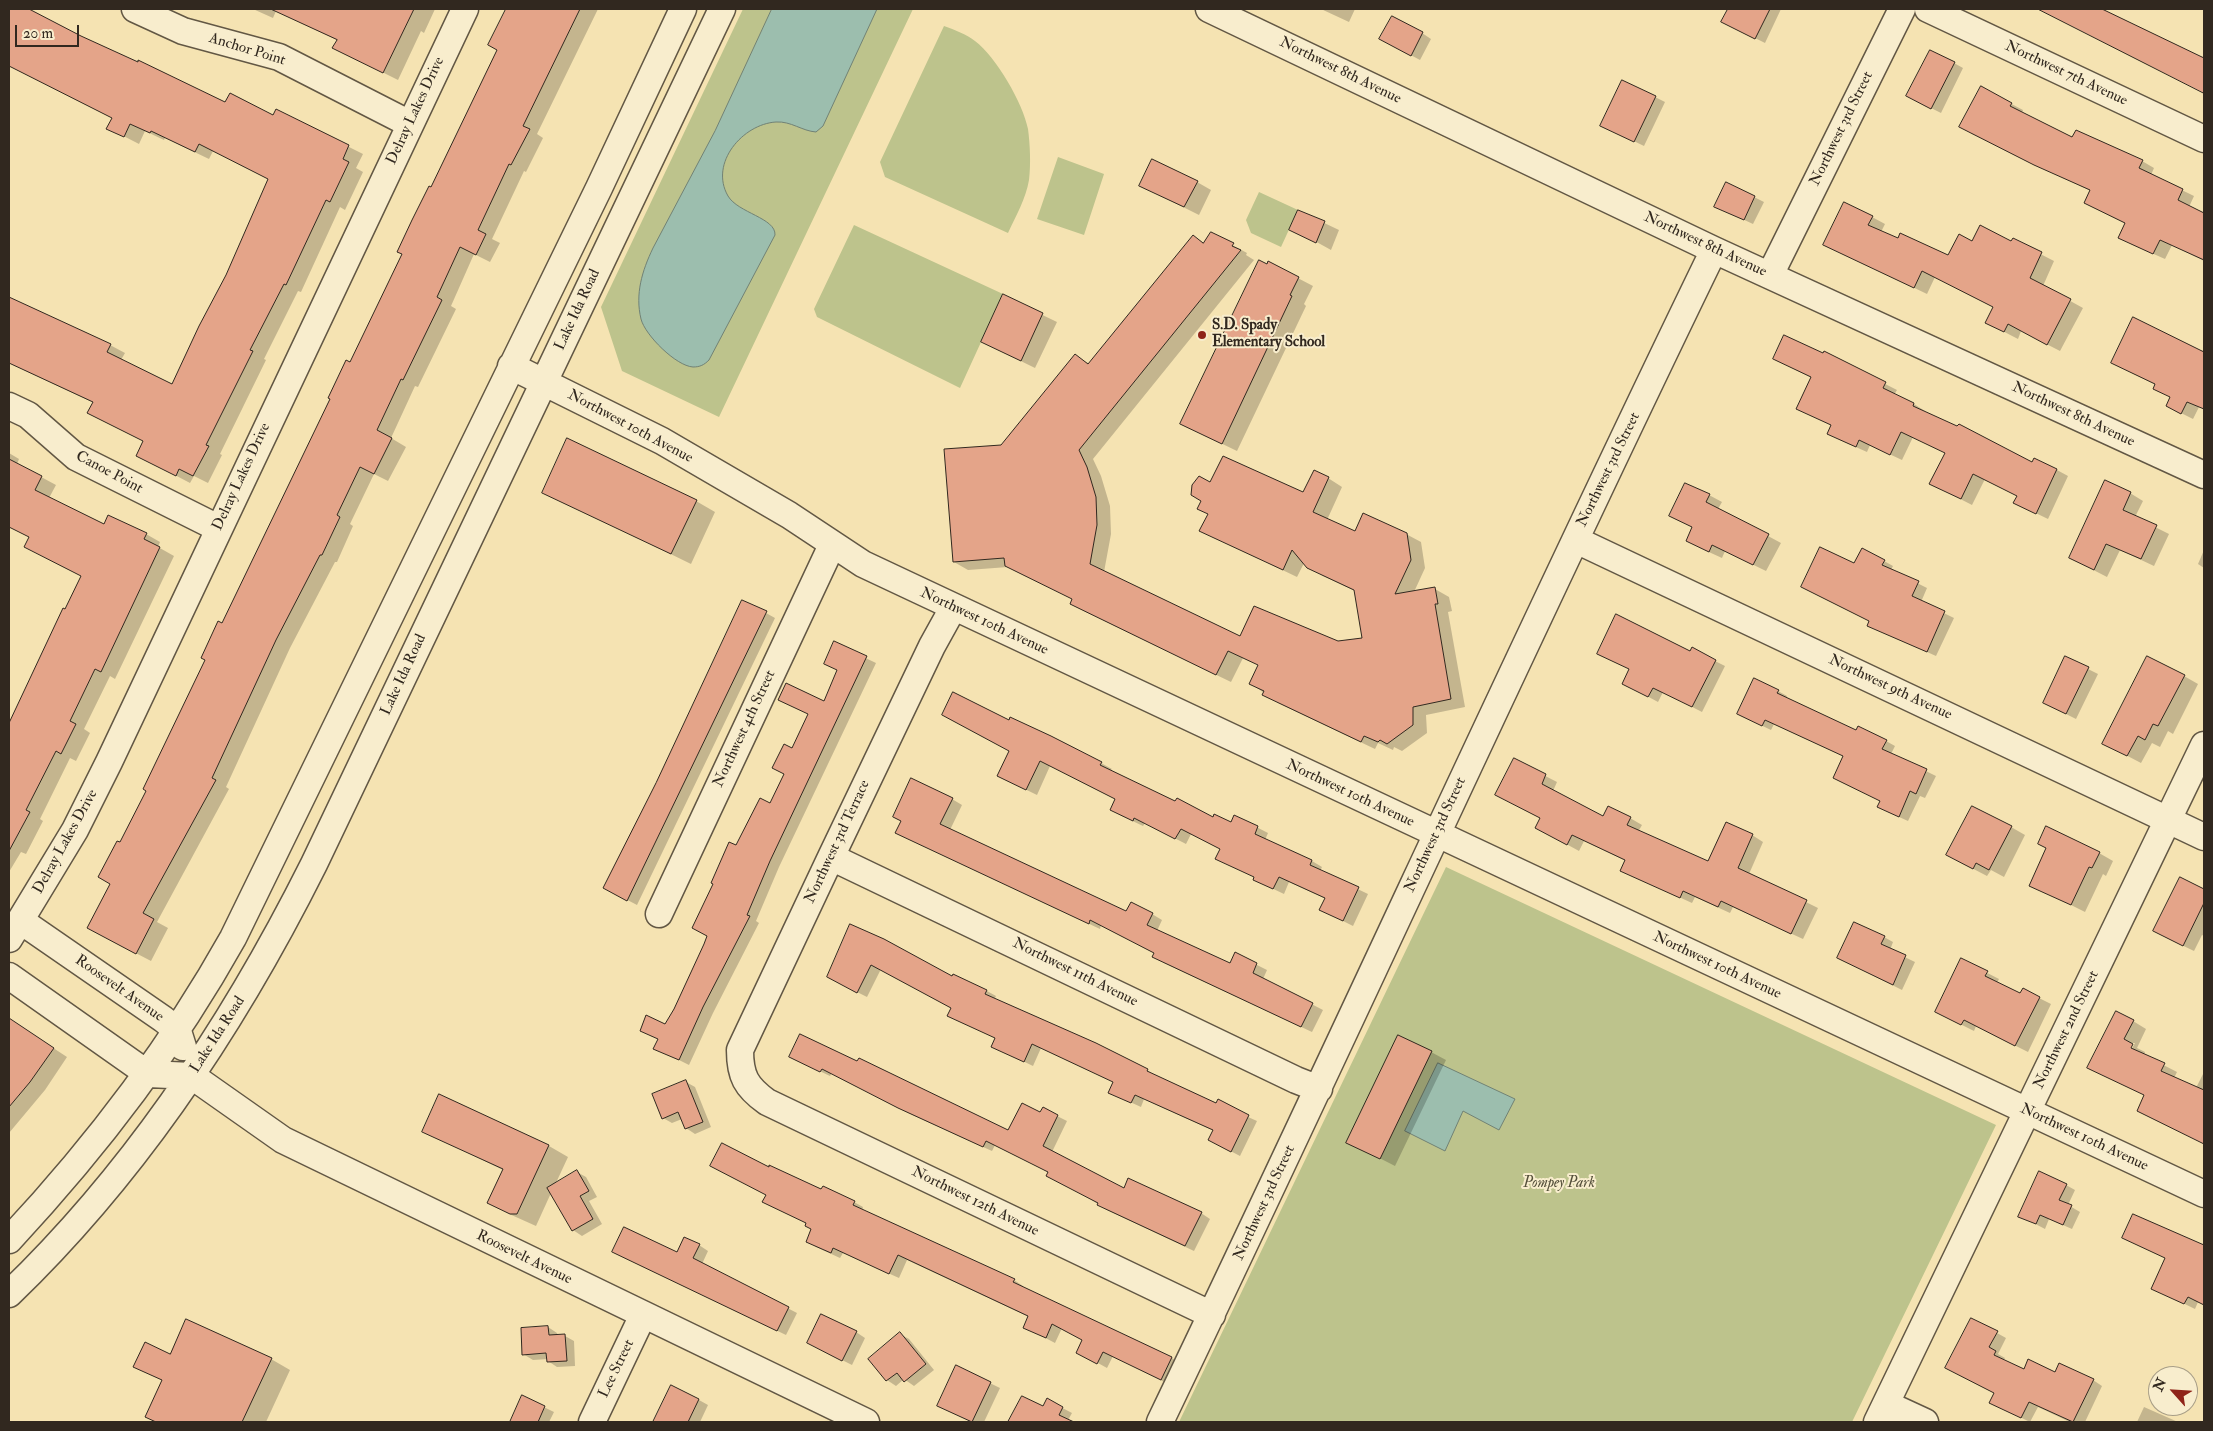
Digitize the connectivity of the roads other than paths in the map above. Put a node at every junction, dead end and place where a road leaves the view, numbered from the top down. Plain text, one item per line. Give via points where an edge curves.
1 (135, 9) edge
2 (465, 9) edge
3 (682, 9) edge
4 (722, 9) edge
5 (1209, 9) edge
6 (1902, 9) edge
7 (1928, 9) edge
8 (410, 124) junction
9 (2204, 139) edge
10 (1714, 250) junction
11 (1770, 275) junction
12 (511, 366) junction
13 (544, 382) junction
14 (9, 406) edge
15 (2204, 475) edge
16 (218, 528) junction
17 (1576, 540) junction
18 (832, 545) junction
19 (953, 608) junction
20 (2204, 745) edge
21 (2168, 820) junction
22 (1436, 834) junction
23 (2204, 837) edge
24 (831, 856) junction
25 (659, 914) dead end
26 (15, 930) edge
27 (9, 976) edge
28 (178, 1031) junction
29 (148, 1074) junction
30 (192, 1076) junction
31 (745, 1080) joint
32 (1319, 1089) junction
33 (2027, 1111) junction
34 (2204, 1194) edge
35 (9, 1240) edge
36 (9, 1294) edge
37 (643, 1315) junction
38 (1212, 1315) junction
39 (1882, 1413) edge
40 (862, 1421) edge
41 (592, 1422) edge
42 (1160, 1422) edge
43 (1925, 1422) edge

1 - 8 street, Anchor Point via 183,31 279,57
2 - 8 street, Delray Lakes Drive
3 - 12 street
4 - 13 street, Lake Ida Road
5 - 10 street, Northwest 8th Avenue
6 - 11 street, Northwest 3rd Street
7 - 9 street, Northwest 7th Avenue
8 - 16 street, Delray Lakes Drive
10 - 11 street, Northwest 8th Avenue
10 - 17 street, Northwest 3rd Street
11 - 15 street, Northwest 8th Avenue
12 - 13 street, Northwest 10th Avenue
12 - 28 street via 255,895 210,980
13 - 18 street, Northwest 10th Avenue via 662,441 789,515
13 - 30 street, Lake Ida Road via 292,909 242,998
14 - 16 street, Canoe Point via 28,415 76,456
16 - 26 street, Delray Lakes Drive via 75,830
17 - 21 street, Northwest 9th Avenue
17 - 22 street, Northwest 3rd Street
18 - 19 street, Northwest 10th Avenue via 863,564
18 - 25 street, Northwest 4th Street
19 - 22 street, Northwest 10th Avenue
19 - 24 street, Northwest 3rd Terrace
20 - 21 street, Northwest 2nd Street
21 - 23 street, Northwest 9th Avenue
21 - 33 street, Northwest 2nd Street
22 - 32 street, Northwest 3rd Street
22 - 33 street, Northwest 10th Avenue
24 - 31 street, Northwest 3rd Terrace via 740,1050 740,1066
24 - 32 street, Northwest 11th Avenue
26 - 28 street, Roosevelt Avenue
27 - 29 street
28 - 29 street
28 - 30 street, Roosevelt Avenue
29 - 30 street
29 - 35 street via 74,1167
30 - 36 street, Lake Ida Road via 98,1199
30 - 37 street, Roosevelt Avenue via 283,1140
31 - 38 street, Northwest 12th Avenue via 767,1102
32 - 38 street, Northwest 3rd Street
33 - 34 street, Northwest 10th Avenue
33 - 39 street, Northwest 2nd Street
37 - 40 street, Roosevelt Avenue
37 - 41 street, Lee Street
38 - 42 street, Northwest 3rd Street
39 - 43 street

